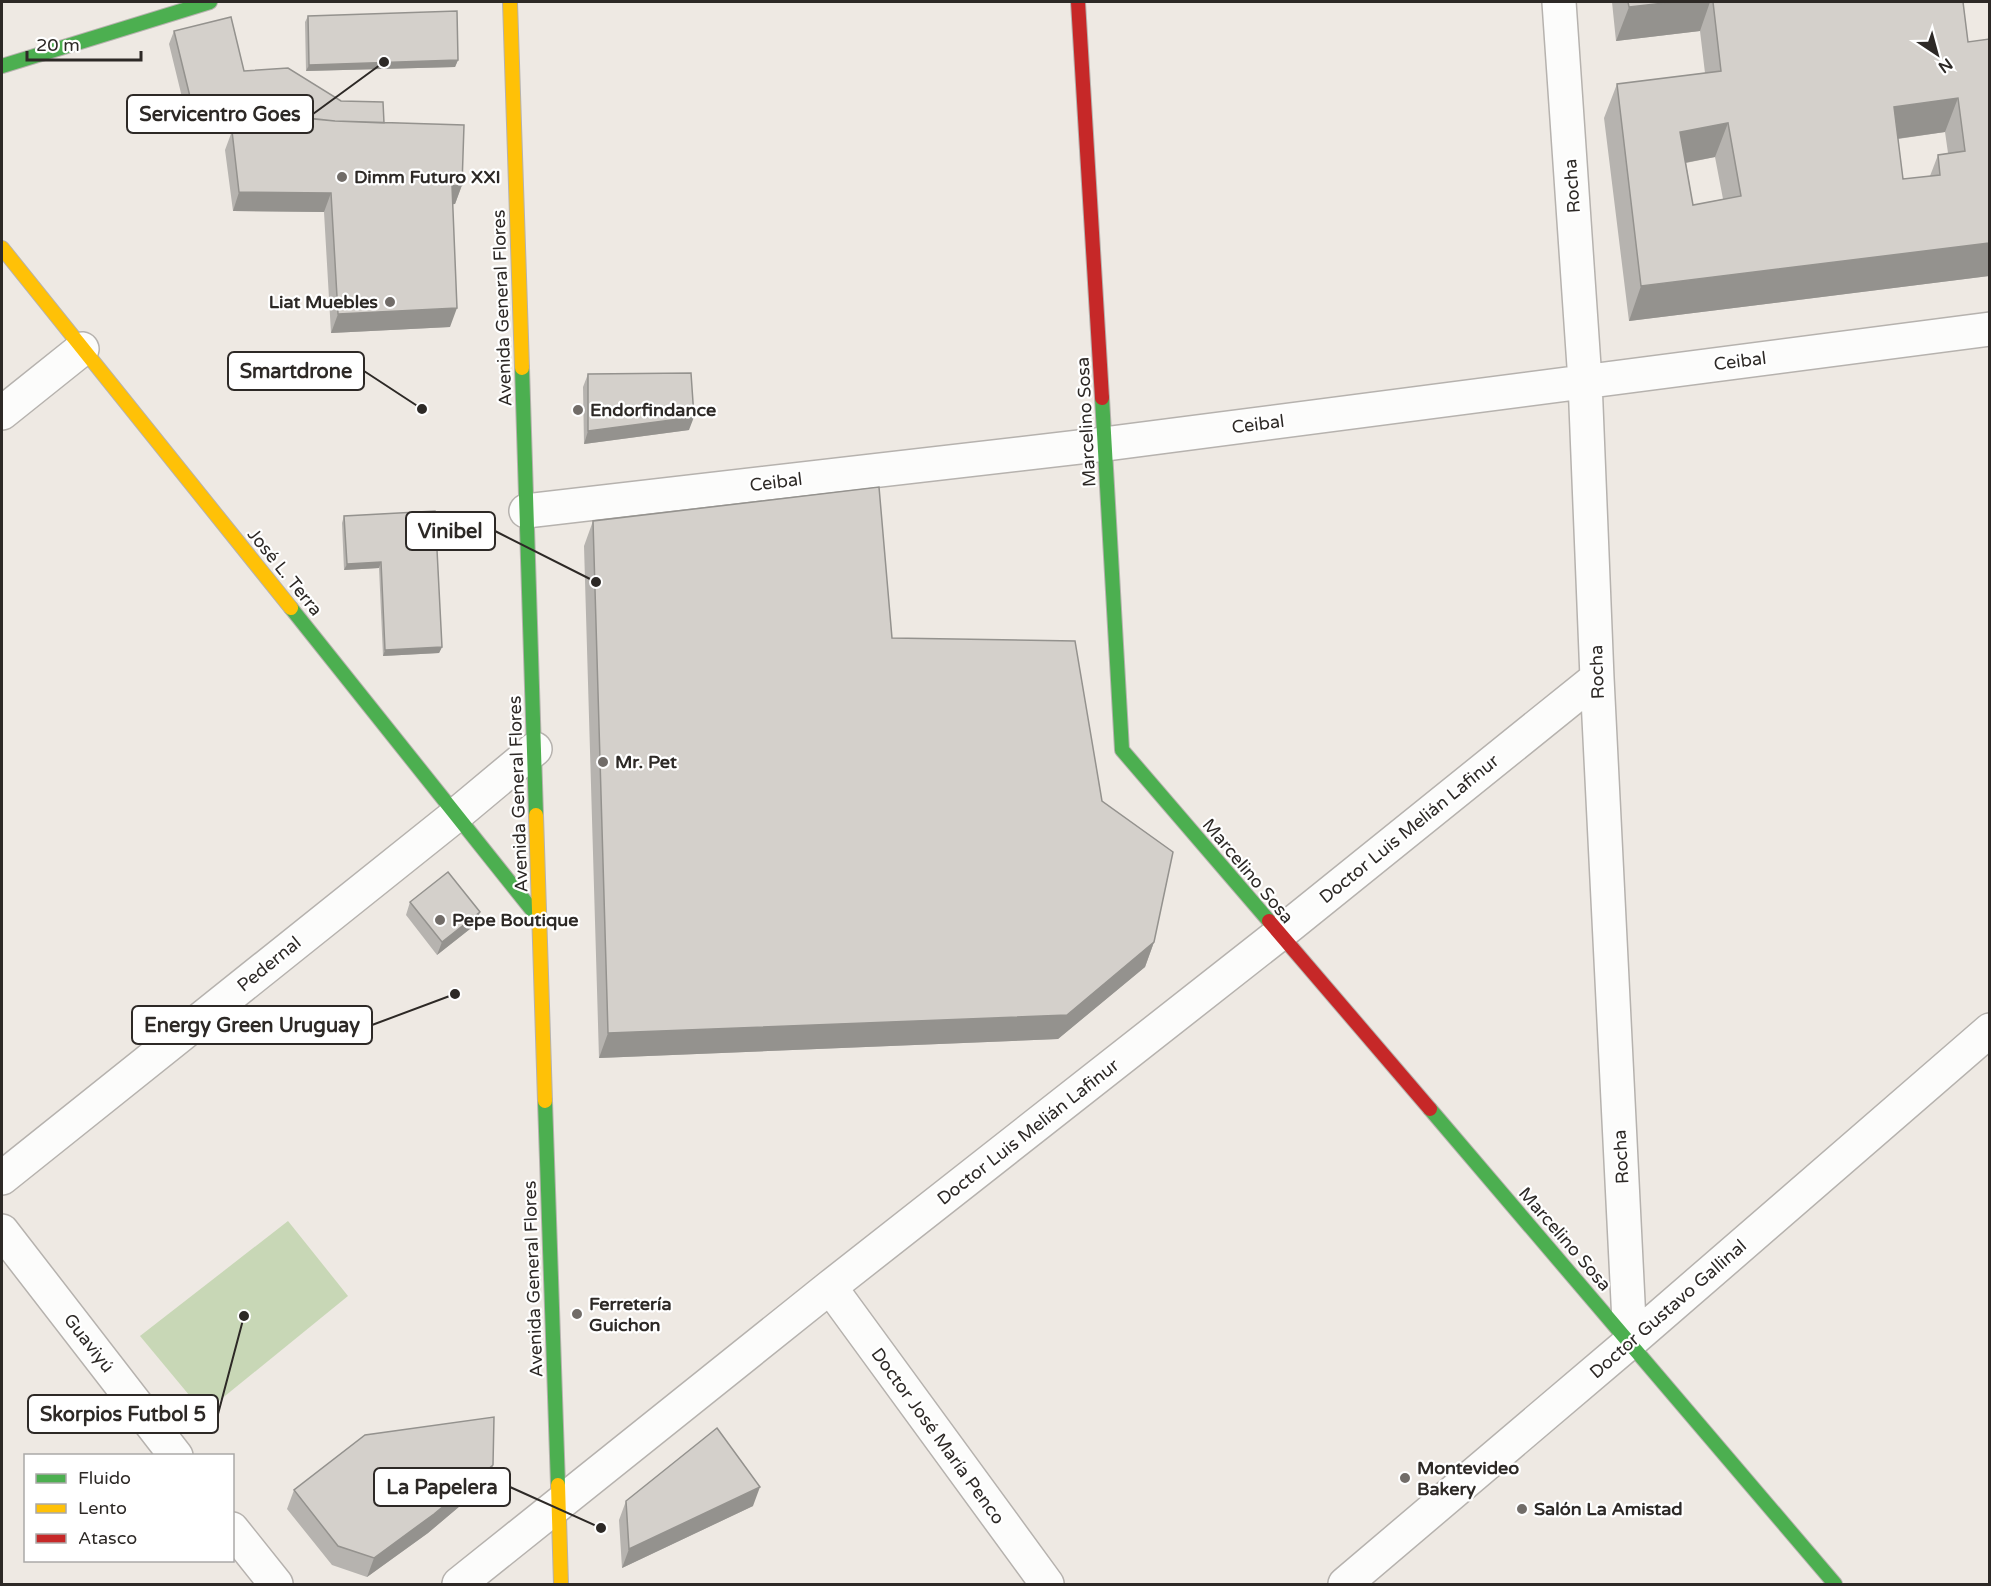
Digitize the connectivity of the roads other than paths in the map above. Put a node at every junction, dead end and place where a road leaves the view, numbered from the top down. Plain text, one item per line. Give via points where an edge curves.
1 (210, 2) edge
2 (510, 2) edge
3 (1078, 2) edge
4 (1559, 2) edge
5 (2, 66) edge
6 (2, 248) edge
7 (1989, 329) edge
8 (82, 349) junction
9 (1586, 381) junction
10 (2, 413) edge
11 (1105, 444) junction
12 (526, 511) junction
13 (1597, 678) junction
14 (535, 749) junction
15 (456, 815) junction
16 (540, 920) junction
17 (1278, 935) junction
18 (1989, 1030) edge
19 (2, 1178) edge
20 (2, 1231) edge
21 (830, 1287) junction
22 (1630, 1342) junction
23 (175, 1454) edge
24 (559, 1505) junction
25 (234, 1532) edge
26 (276, 1584) edge
27 (459, 1584) edge
28 (561, 1584) edge
29 (1047, 1584) edge
30 (1345, 1584) edge
31 (1835, 1584) edge

1 - 5 street
2 - 12 street, Avenida General Flores
3 - 11 street, Marcelino Sosa
4 - 9 street, Rocha
6 - 8 street, José L. Terra
7 - 9 street, Ceibal
8 - 10 street
8 - 15 street, José L. Terra
9 - 11 street, Ceibal
9 - 13 street, Rocha
11 - 12 street, Ceibal
11 - 17 street, Marcelino Sosa via 1122,750
12 - 14 street, Avenida General Flores
13 - 17 street, Doctor Luis Melián Lafinur
13 - 22 street, Rocha
14 - 15 street, Pedernal
14 - 16 street, Avenida General Flores
15 - 16 street, José L. Terra
15 - 19 street, Pedernal
16 - 24 street, Avenida General Flores
17 - 21 street, Doctor Luis Melián Lafinur
17 - 22 street, Marcelino Sosa
18 - 22 street, Doctor Gustavo Gallinal
20 - 23 street, Guaviyú
21 - 24 street, Doctor Luis Melián Lafinur
21 - 29 street, Doctor José María Penco
22 - 30 street, Doctor Gustavo Gallinal
22 - 31 street, Marcelino Sosa
24 - 27 street, Doctor Luis Melián Lafinur
24 - 28 street, Avenida General Flores
25 - 26 street

